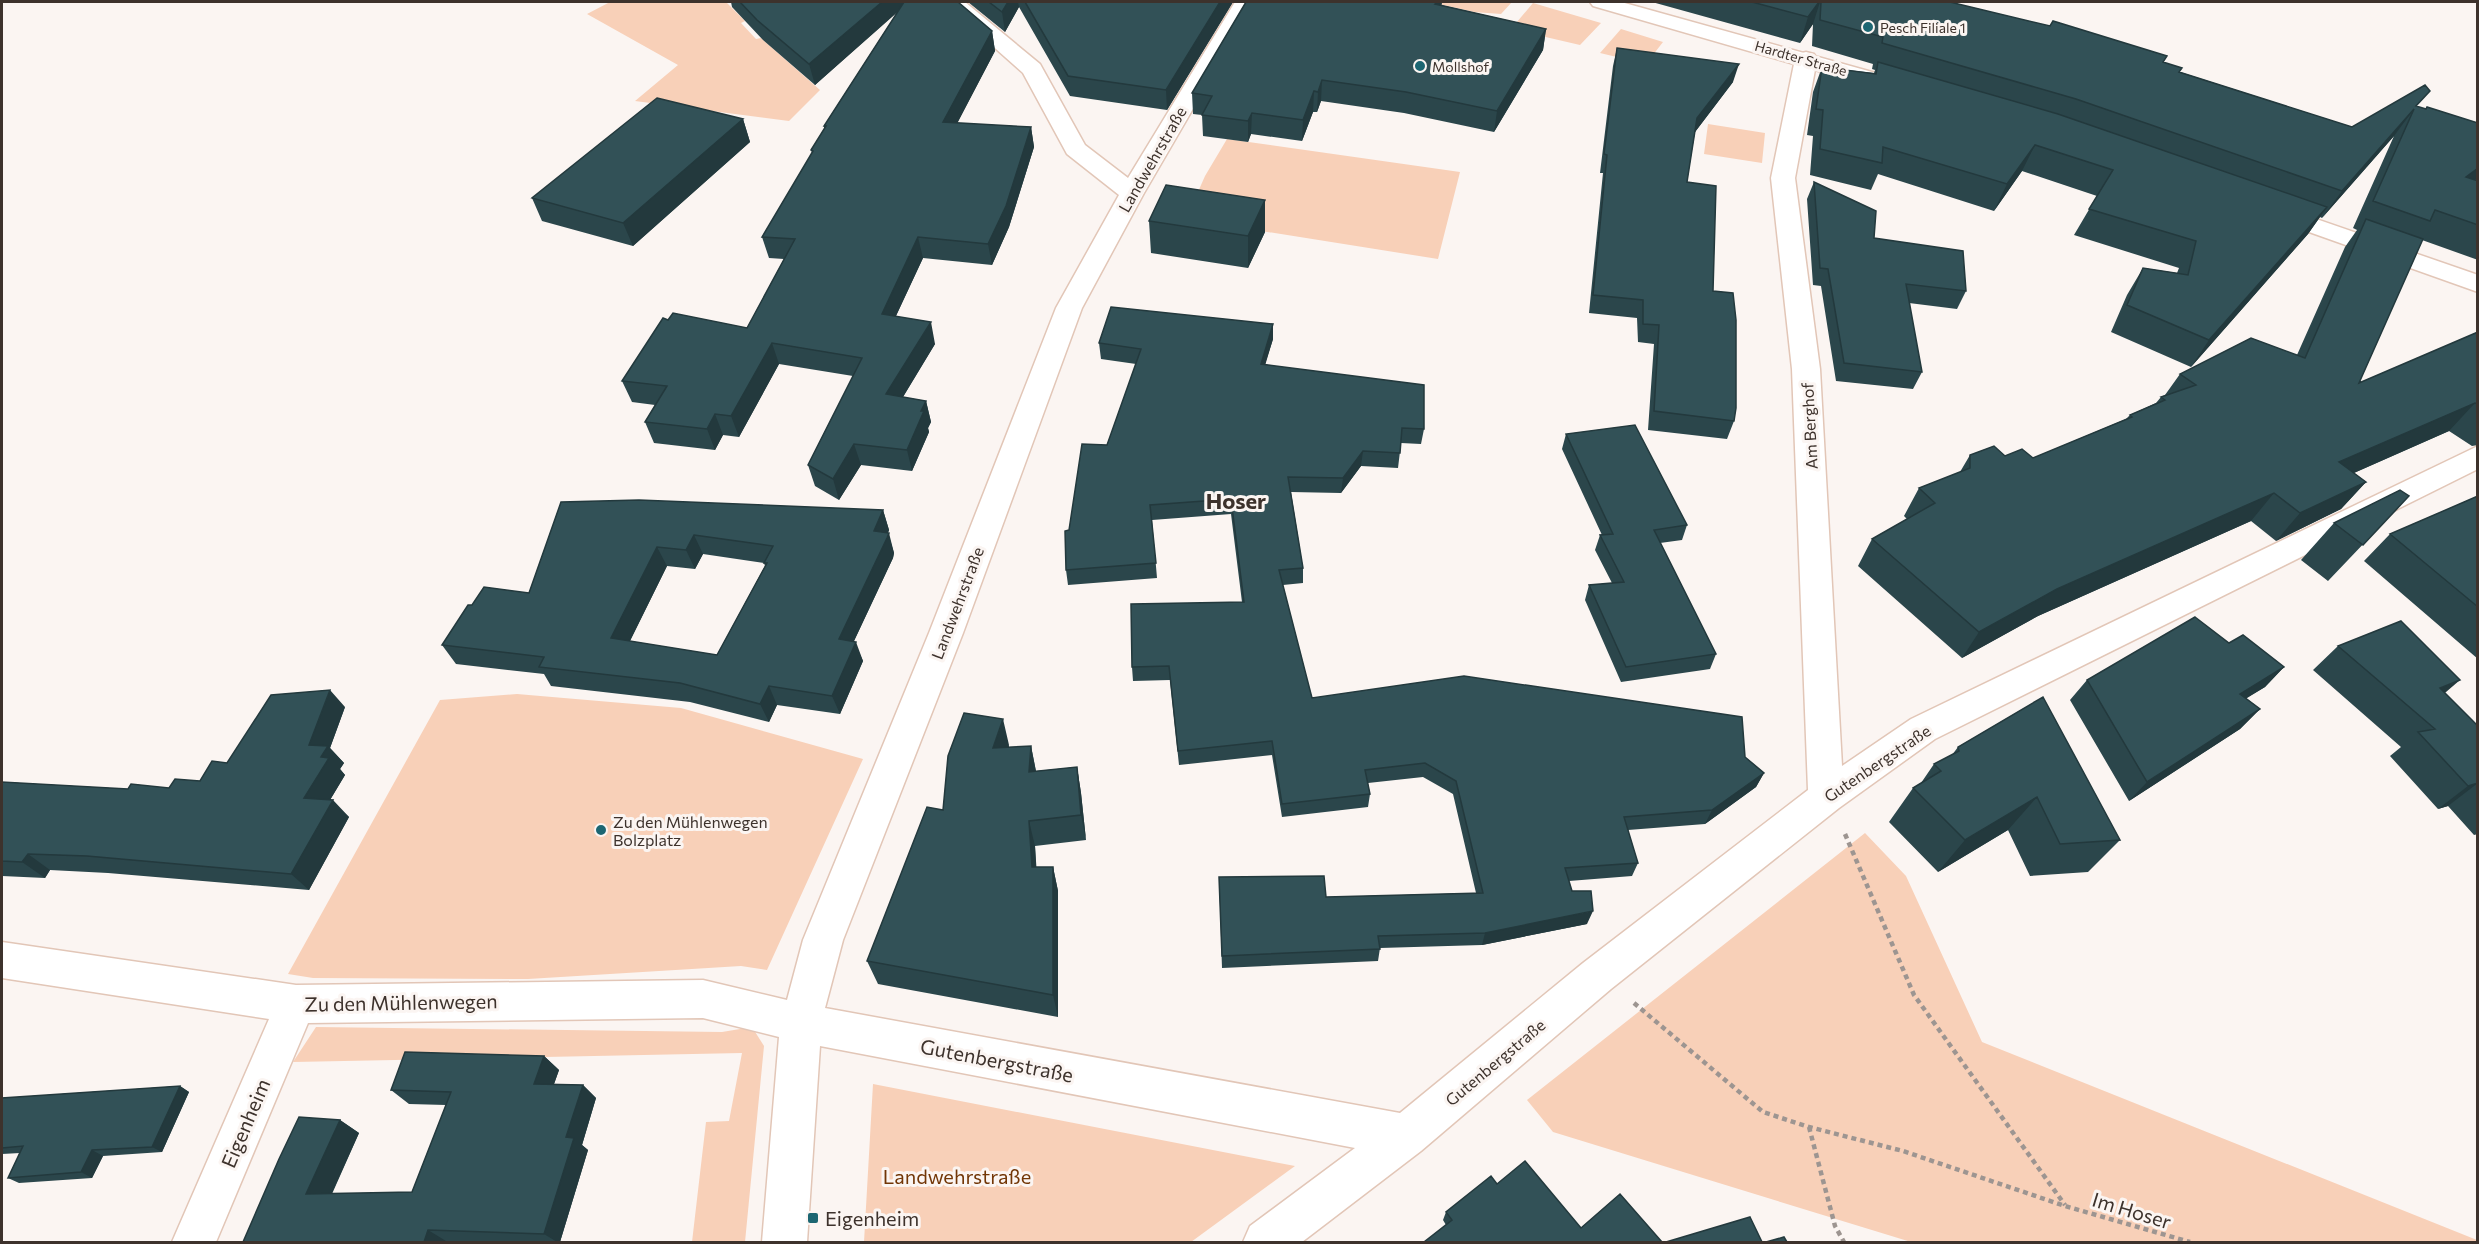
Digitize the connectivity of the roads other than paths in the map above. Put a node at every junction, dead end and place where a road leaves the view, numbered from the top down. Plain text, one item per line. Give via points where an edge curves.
1 (953, 2) edge
2 (1245, 2) edge
3 (1600, 2) edge
4 (1806, 59) junction
5 (1907, 89) edge
6 (1132, 193) junction
7 (2254, 204) edge
8 (2478, 284) edge
9 (2478, 456) edge
10 (1826, 796) junction
11 (2, 960) edge
12 (297, 1004) junction
13 (801, 1023) junction
14 (1406, 1136) junction
15 (194, 1242) edge
16 (784, 1242) edge
17 (1266, 1242) edge

1 - 6 street via 1032,69 1075,149
2 - 6 street, Landwehrstraße
3 - 4 street, Hardter Straße
4 - 5 street, Hardter Straße
4 - 10 street, Am Berghof via 1783,178 1806,369
6 - 13 street, Landwehrstraße via 1069,308 946,633 823,940
7 - 8 street
9 - 10 street, Gutenbergstraße via 1923,729
10 - 14 street, Gutenbergstraße via 1597,976
11 - 12 street, Zu den Mühlenwegen
12 - 13 street, Zu den Mühlenwegen via 703,999
12 - 15 street, Eigenheim
13 - 14 street, Gutenbergstraße
13 - 16 street, Landwehrstraße
14 - 17 street, Gutenbergstraße

